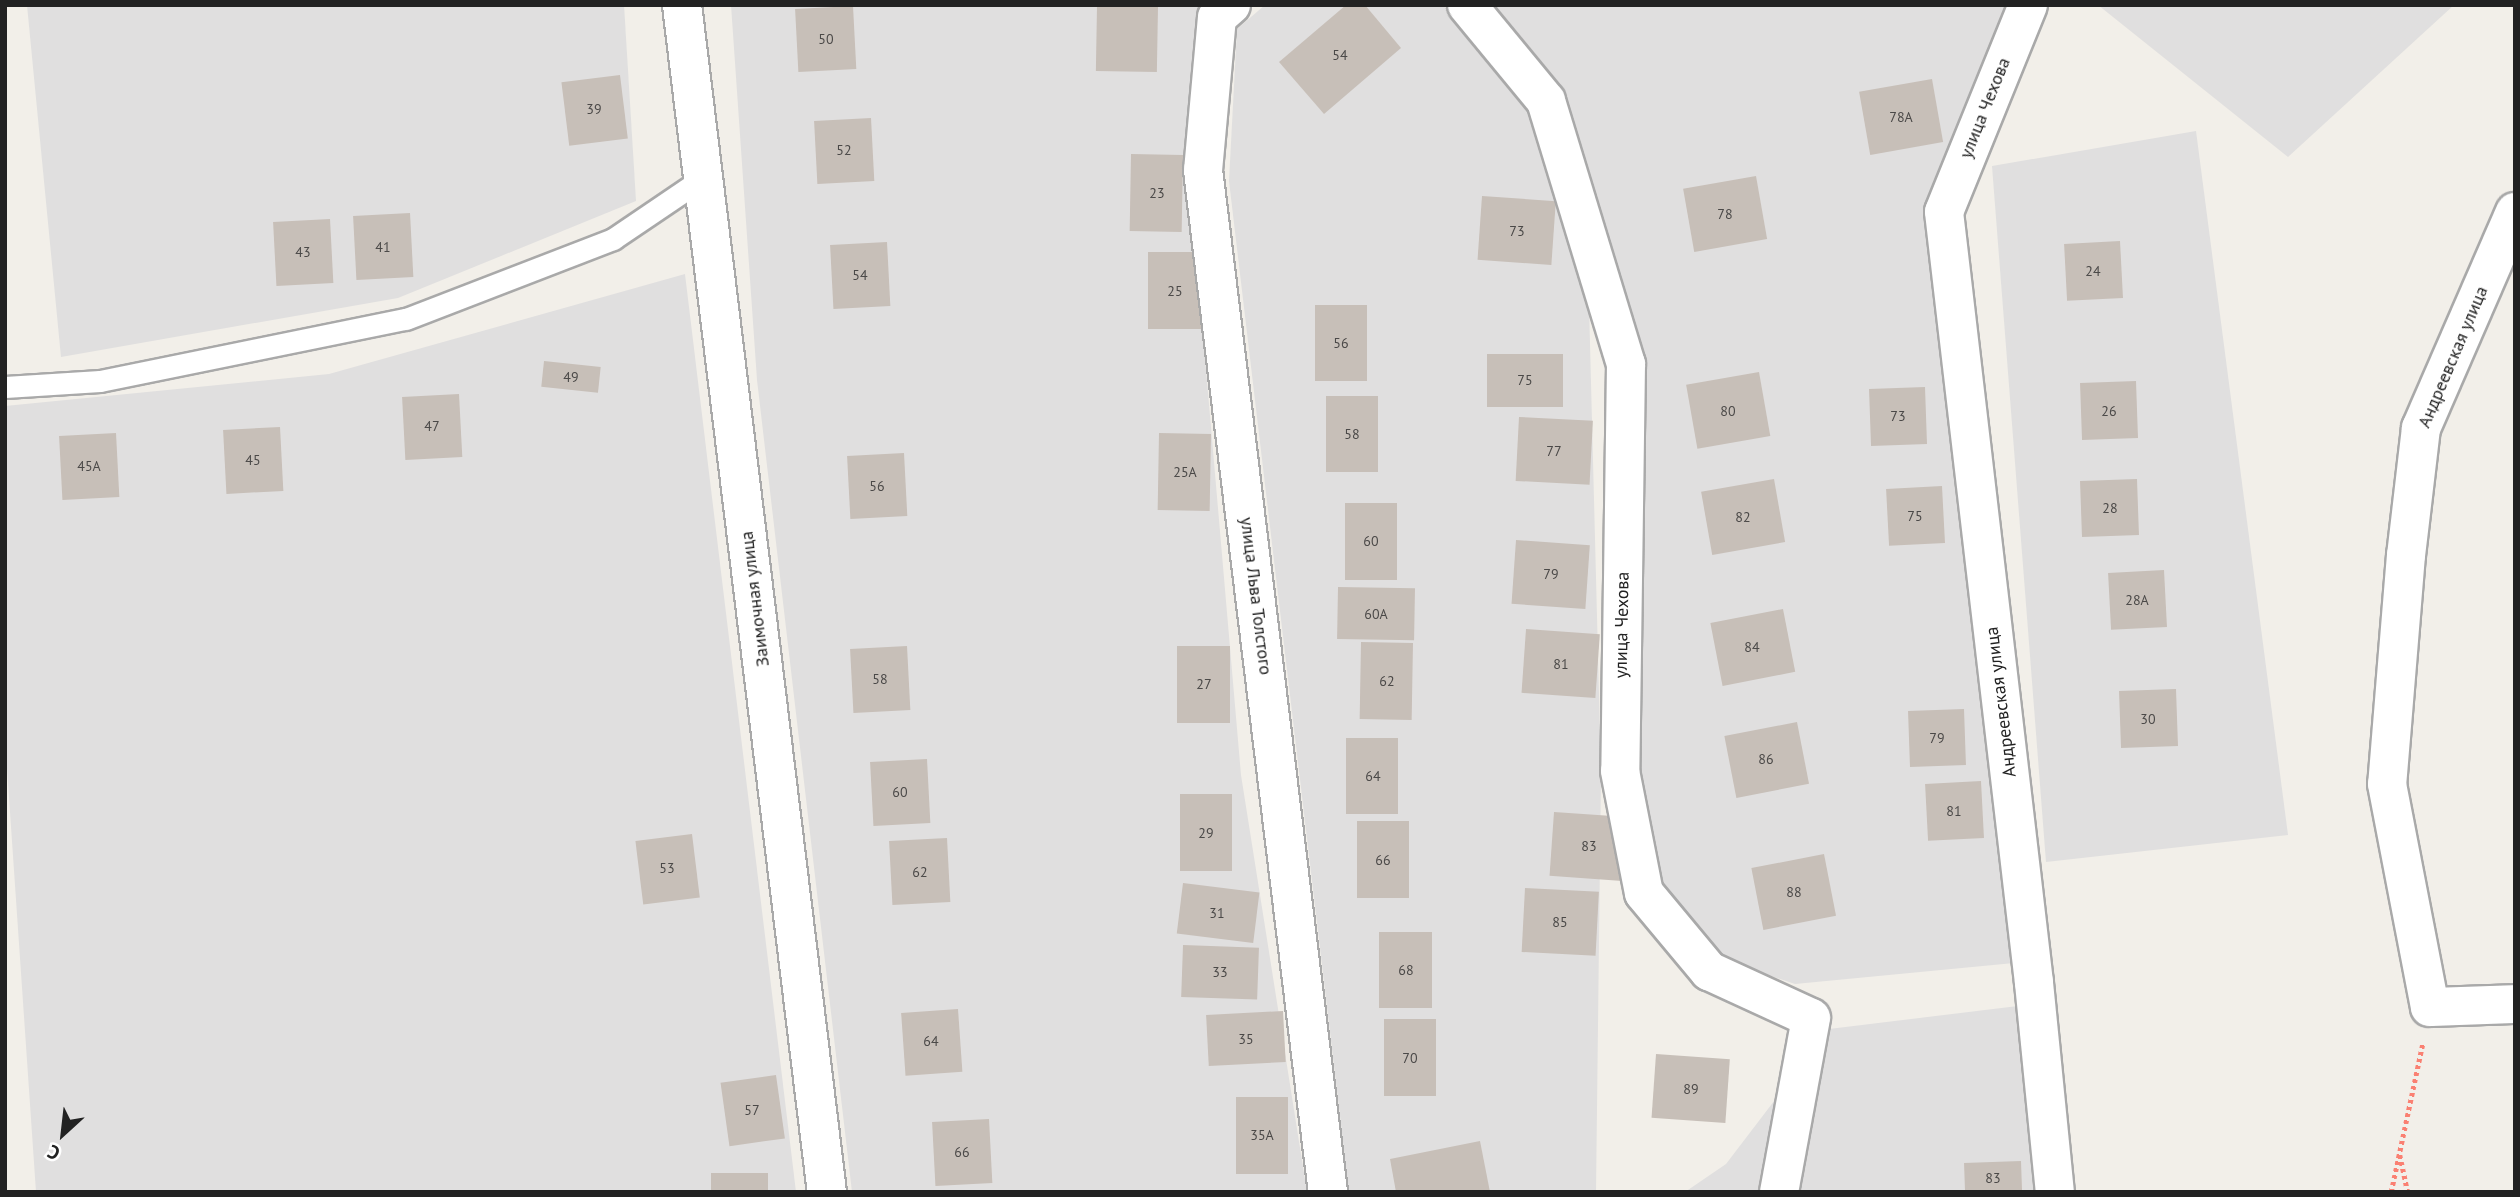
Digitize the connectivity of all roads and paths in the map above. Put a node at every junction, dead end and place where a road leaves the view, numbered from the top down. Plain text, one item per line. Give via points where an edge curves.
1 (682, 5) edge
2 (1231, 5) edge
3 (1467, 5) edge
4 (2028, 5) edge
5 (703, 178) junction
6 (1944, 212) joint
7 (2515, 212) edge
8 (5, 387) edge
9 (2515, 1004) edge
10 (2430, 1007) junction
11 (2400, 1151) junction
12 (827, 1192) edge
13 (1328, 1192) edge
14 (1779, 1192) edge
15 (2055, 1192) edge
16 (2391, 1192) edge
17 (2407, 1192) edge

1 - 5 street, Заимочная улица
2 - 13 street, улица Льва Толстого via 1217,17 1203,170
3 - 14 street, улица Чехова via 1546,101 1626,364 1620,771 1644,893 1709,971 1811,1018
4 - 6 street, улица Чехова
5 - 8 lane via 613,240 406,319 100,381
5 - 12 street, Заимочная улица
6 - 15 street, Андреевская улица
7 - 10 street, Андреевская улица via 2421,428 2406,555 2387,784
9 - 10 street
10 - 11 path
11 - 16 path
11 - 17 path

